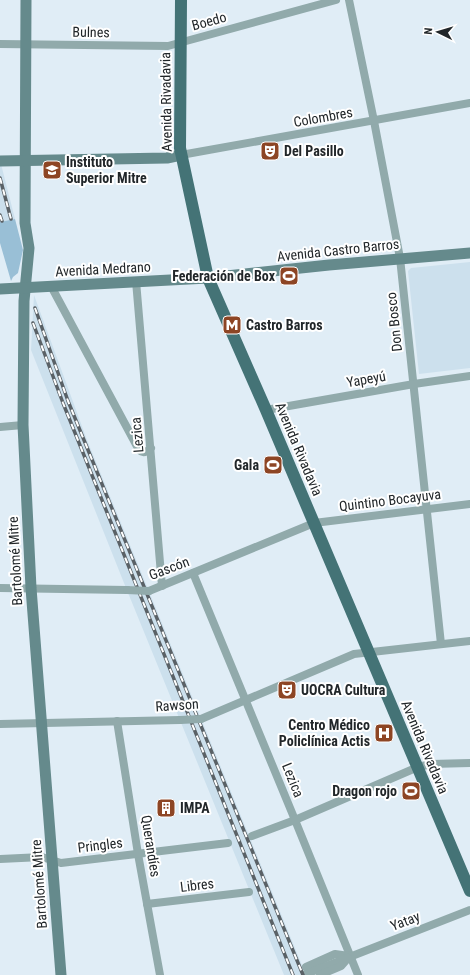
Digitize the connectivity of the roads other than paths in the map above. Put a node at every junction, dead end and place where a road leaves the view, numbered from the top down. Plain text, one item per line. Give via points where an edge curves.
1 (26, 0) edge
2 (181, 0) edge
3 (336, 0) edge
4 (349, 0) edge
5 (180, 42) junction
6 (0, 44) edge
7 (25, 44) junction
8 (470, 103) edge
9 (374, 121) junction
10 (181, 155) junction
11 (25, 160) junction
12 (0, 161) edge
13 (470, 253) edge
14 (400, 258) junction
15 (208, 278) junction
16 (136, 281) junction
17 (51, 286) junction
18 (25, 288) junction
19 (0, 289) edge
20 (470, 376) edge
21 (414, 384) junction
22 (266, 410) junction
23 (23, 425) junction
24 (0, 427) edge
25 (151, 448) junction
26 (470, 504) edge
27 (426, 509) junction
28 (314, 523) junction
29 (193, 573) junction
30 (162, 586) junction
31 (0, 588) edge
32 (31, 588) junction
33 (470, 641) edge
34 (441, 644) junction
35 (368, 652) junction
36 (246, 700) junction
37 (117, 721) junction
38 (42, 723) junction
39 (0, 724) edge
40 (470, 763) edge
41 (418, 768) junction
42 (295, 820) junction
43 (252, 836) dead end
44 (228, 843) dead end
45 (138, 854) junction
46 (0, 858) edge
47 (53, 860) junction
48 (470, 891) edge
49 (249, 892) dead end
50 (147, 904) junction
51 (470, 910) edge
52 (350, 956) junction
53 (306, 970) dead end
54 (61, 975) edge
55 (160, 975) edge
56 (320, 975) edge
57 (358, 975) edge

1 - 7 street, Bartolomé Mitre
2 - 5 main road, Avenida Rivadavia
3 - 5 street, Boedo
4 - 9 street, Don Bosco
5 - 7 street, Bulnes via 168,46
5 - 10 main road, Avenida Rivadavia
6 - 7 street, Bulnes
7 - 11 street, Bartolomé Mitre
8 - 9 street, Colombres
9 - 10 street, Colombres
9 - 14 street, Don Bosco
10 - 11 street via 167,158
10 - 15 main road, Avenida Rivadavia
11 - 12 street
11 - 18 street, Bartolomé Mitre via 25,223 29,248
13 - 14 street, Avenida Castro Barros
14 - 15 street, Avenida Castro Barros
14 - 21 street, Don Bosco
15 - 16 street, Avenida Medrano
15 - 22 main road, Avenida Rivadavia
16 - 17 street, Avenida Medrano
16 - 25 street, Lezica
17 - 18 street, Avenida Medrano
17 - 25 street via 139,450 145,452
18 - 19 street, Avenida Medrano
18 - 23 street, Bartolomé Mitre
20 - 21 street, Yapeyú
21 - 22 street, Yapeyú
21 - 27 street, Don Bosco
22 - 28 main road, Avenida Rivadavia
23 - 24 street
23 - 32 street, Bartolomé Mitre
25 - 30 street, Lezica
26 - 27 street, Quintino Bocayuva
27 - 28 street, Quintino Bocayuva
27 - 34 street, Don Bosco
28 - 29 street, Gascón
28 - 35 main road, Avenida Rivadavia
29 - 30 street, Gascón
29 - 36 street, Lezica
30 - 32 street, Gascón, bridge via 150,590
31 - 32 street, Gascón
32 - 38 street, Bartolomé Mitre
33 - 34 street, Rawson
34 - 35 street, Rawson
35 - 36 street, Rawson via 354,654
35 - 41 main road, Avenida Rivadavia
36 - 37 street, Rawson, bridge via 201,719
36 - 42 street, Lezica
37 - 38 street, Rawson
37 - 45 street, Querandíes
38 - 39 street, Rawson
38 - 47 street, Bartolomé Mitre
40 - 41 street via 431,764
41 - 42 street
41 - 48 main road, Avenida Rivadavia
42 - 43 street
42 - 52 street, Lezica
44 - 45 street, Pringles
45 - 47 street, Pringles via 61,863
45 - 50 street, Querandíes
46 - 47 street, Pringles via 42,857
47 - 54 street, Bartolomé Mitre
49 - 50 street, Libres
50 - 55 street, Querandíes
51 - 52 street, Yatay
52 - 53 street, Yatay
52 - 56 street, Yatay via 342,966
52 - 57 street, Lezica

